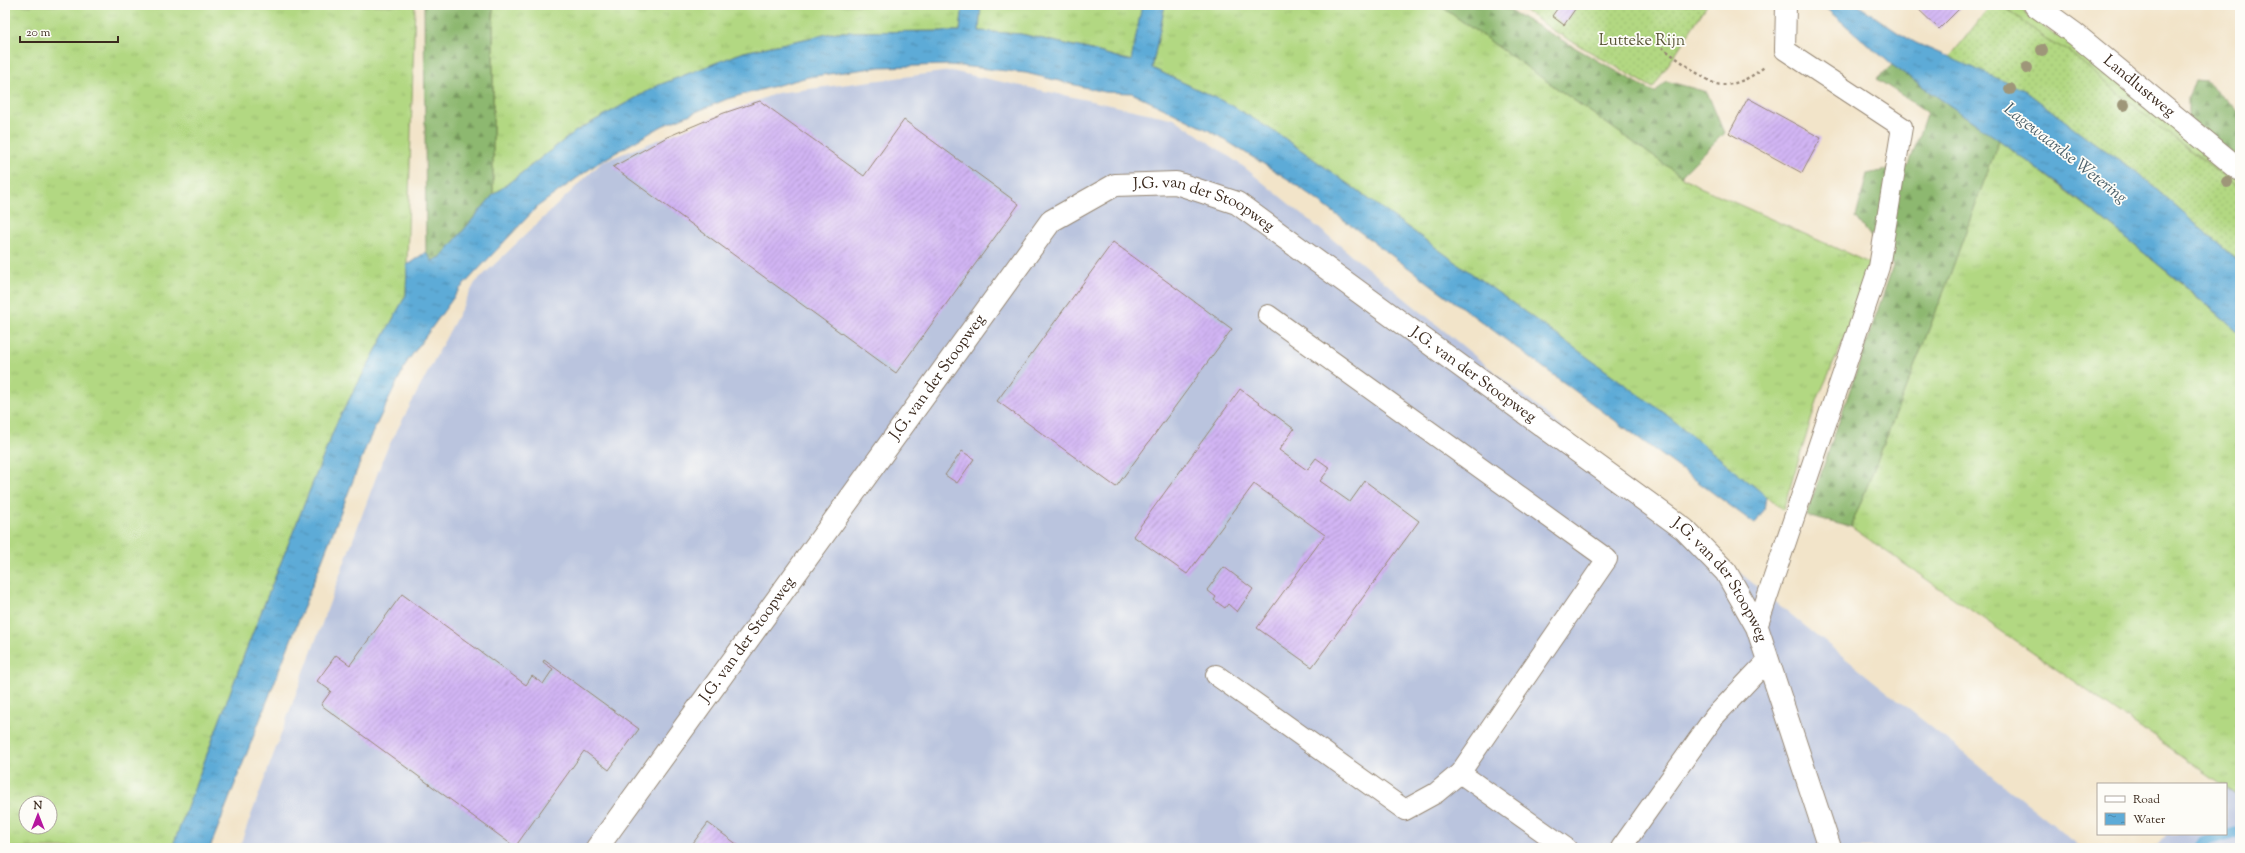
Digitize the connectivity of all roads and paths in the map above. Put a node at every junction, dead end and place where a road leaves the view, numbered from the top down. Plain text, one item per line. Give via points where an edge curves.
1 (1786, 5) edge
2 (2035, 5) edge
3 (1657, 44) dead end
4 (1785, 50) junction
5 (2240, 170) edge
6 (1268, 315) dead end
7 (1757, 627) junction
8 (1768, 660) junction
9 (1216, 675) dead end
10 (1460, 773) junction
11 (597, 848) edge
12 (1566, 848) edge
13 (1621, 848) edge
14 (1830, 848) edge

1 - 4 lane
2 - 5 street, Landlustweg via 2075,34
3 - 4 path via 1716,84 1734,83 1757,74
4 - 7 lane via 1902,127 1879,268
6 - 10 lane via 1607,559
7 - 8 street, J.G. van der Stoopweg
7 - 11 street, J.G. van der Stoopweg via 1726,572 1684,529 1237,203 1176,183 1116,185 1051,221
8 - 13 lane via 1715,716
8 - 14 street, J.G. van der Stoopweg
9 - 10 lane via 1405,810 1436,793
10 - 12 lane

